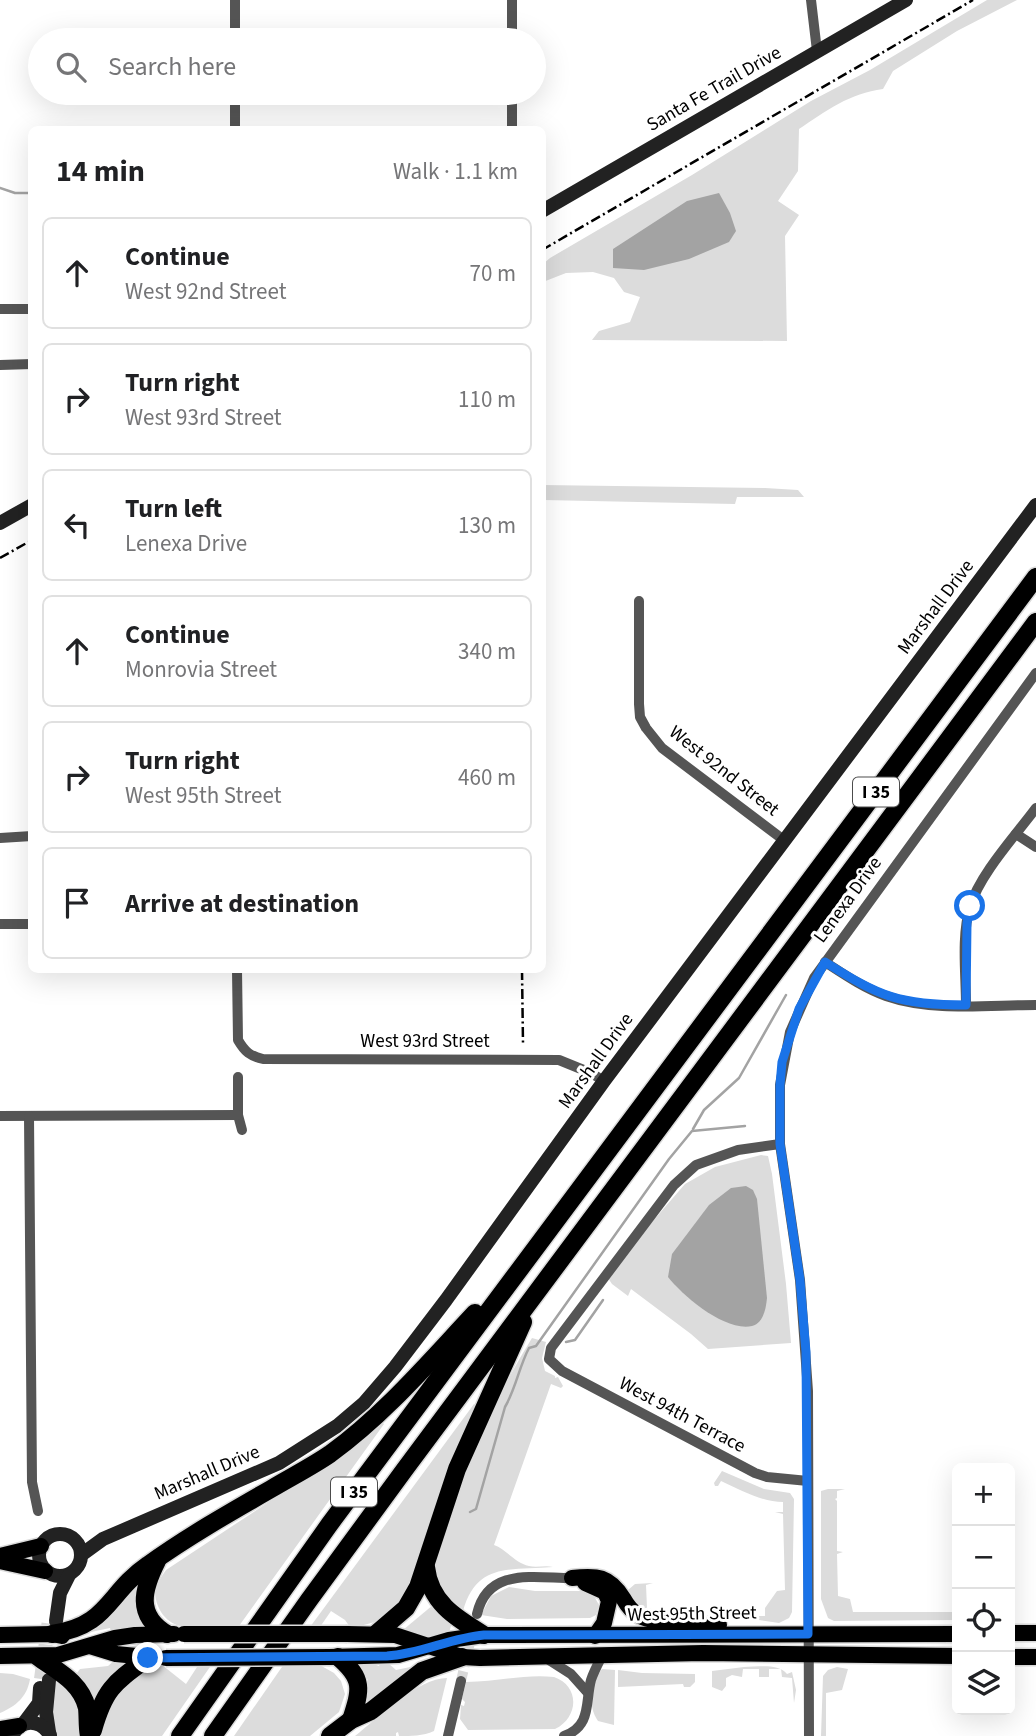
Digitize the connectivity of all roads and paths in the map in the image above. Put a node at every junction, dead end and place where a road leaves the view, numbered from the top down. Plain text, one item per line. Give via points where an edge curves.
1 (235, 0) edge
2 (512, 0) edge
3 (811, 0) edge
4 (906, 0) edge
5 (235, 28) edge
6 (512, 28) edge
7 (817, 51) junction
8 (235, 105) edge
9 (512, 105) edge
10 (235, 126) edge
11 (512, 126) edge
12 (546, 209) edge
13 (0, 309) edge
14 (28, 309) edge
15 (0, 365) edge
16 (28, 365) edge
17 (1036, 505) edge
18 (28, 507) edge
19 (0, 523) edge
20 (1036, 577) edge
21 (639, 601) dead end
22 (1036, 622) edge
23 (1036, 673) edge
24 (1036, 808) edge
25 (1016, 834) junction
26 (28, 836) edge
27 (0, 838) edge
28 (785, 841) junction
29 (1036, 847) edge
30 (0, 924) edge
31 (28, 924) edge
32 (825, 962) junction
33 (237, 973) edge
34 (966, 1005) junction
35 (1036, 1005) edge
36 (238, 1077) dead end
37 (604, 1081) junction
38 (238, 1115) junction
39 (0, 1116) edge
40 (29, 1116) junction
41 (243, 1130) dead end
42 (780, 1144) junction
43 (533, 1252) junction
44 (534, 1297) junction
45 (808, 1481) junction
46 (38, 1511) dead end
47 (71, 1538) junction
48 (103, 1539) junction
49 (41, 1546) junction
50 (81, 1555) junction
51 (0, 1558) edge
52 (158, 1558) junction
53 (426, 1564) junction
54 (48, 1573) junction
55 (69, 1575) junction
56 (572, 1578) junction
57 (477, 1614) dead end
58 (52, 1625) junction
59 (377, 1633) junction
60 (1015, 1633) edge
61 (1036, 1633) edge
62 (0, 1634) edge
63 (176, 1634) junction
64 (762, 1634) junction
65 (808, 1634) junction
66 (952, 1634) edge
67 (484, 1635) junction
68 (595, 1636) junction
69 (90, 1646) junction
70 (428, 1647) junction
71 (603, 1654) junction
72 (0, 1656) edge
73 (544, 1656) junction
74 (809, 1656) junction
75 (37, 1657) junction
76 (334, 1657) junction
77 (462, 1657) junction
78 (952, 1657) edge
79 (1015, 1657) edge
80 (1036, 1657) edge
81 (157, 1658) junction
82 (461, 1681) tunnel mouth
83 (588, 1693) junction
84 (351, 1720) junction
85 (18, 1728) edge
86 (0, 1729) edge
87 (50, 1734) edge
88 (89, 1736) edge
89 (180, 1736) edge
90 (213, 1736) edge
91 (330, 1736) edge
92 (448, 1736) edge
93 (564, 1736) edge
94 (809, 1736) edge

1 - 5 street
2 - 6 street
3 - 7 street
4 - 7 street, Santa Fe Trail Drive
7 - 12 street, Santa Fe Trail Drive
8 - 10 street
9 - 11 street
13 - 14 street
15 - 16 street
17 - 28 street, Marshall Drive
18 - 19 street
20 - 43 highway, I 35
21 - 28 street, West 92nd Street via 639,704 646,728 662,748
22 - 44 highway, I 35
23 - 32 street, Lenexa Drive
24 - 25 street
25 - 29 street
25 - 34 street via 983,879 970,906
26 - 27 street
28 - 37 street, Marshall Drive
30 - 31 street
32 - 34 street via 887,997
32 - 42 street, Lenexa Drive via 799,1009 782,1062
33 - 37 street, West 93rd Street via 238,1040 252,1057 559,1060
34 - 35 street
36 - 38 street
37 - 48 street, Marshall Drive via 438,1310 363,1403 328,1433 279,1463
38 - 40 street
38 - 41 street
39 - 40 street
40 - 46 street via 32,1482
42 - 45 street, Lenexa Drive via 805,1338
42 - 45 street, West 94th Terrace via 738,1150 696,1165 674,1185 551,1348 549,1359 562,1371 755,1473
43 - 52 highway via 358,1432 310,1467
43 - 89 highway, I 35 via 329,1525
44 - 53 highway via 457,1469
44 - 90 highway, I 35 via 316,1589
45 - 65 street, Lenexa Drive
47 - 48 street, Marshall Drive
47 - 49 street via 51,1536
47 - 50 street
48 - 50 street, Marshall Drive
49 - 51 main road
49 - 54 street via 39,1559
50 - 55 street via 78,1567
51 - 54 main road
52 - 58 highway via 130,1577 86,1625 69,1631
52 - 63 highway via 146,1583 144,1602 159,1629
53 - 59 highway via 411,1600
53 - 67 highway via 430,1587 445,1609
54 - 55 street
54 - 58 street
55 - 58 street
56 - 57 street via 499,1581 480,1601
56 - 64 main road via 606,1580 636,1614 653,1620 743,1625
56 - 68 main road via 598,1587 609,1601 604,1623
58 - 62 main road, West 95th Street
58 - 69 main road, West 95th Street
59 - 63 main road, West 95th Street, bridge
59 - 70 main road, West 95th Street
60 - 61 main road
63 - 69 main road, West 95th Street via 124,1636
64 - 65 main road, West 95th Street
64 - 68 main road, West 95th Street
65 - 66 main road, West 95th Street
65 - 74 street, Lenexa Drive
67 - 68 main road, West 95th Street
67 - 70 main road, West 95th Street
69 - 75 main road, West 95th Street
69 - 81 main road, West 95th Street
70 - 76 main road, West 95th Street via 398,1655
70 - 77 main road, West 95th Street
71 - 73 main road, West 95th Street
71 - 74 main road, West 95th Street
71 - 83 street
72 - 75 main road, West 95th Street
73 - 77 main road, West 95th Street
73 - 83 street via 571,1674
74 - 78 main road, West 95th Street
74 - 94 street, Lenexa Drive
75 - 88 highway via 81,1692
76 - 81 main road, West 95th Street, bridge
76 - 84 highway via 352,1669 358,1681
77 - 84 highway via 422,1671 371,1711
79 - 80 main road
81 - 88 highway via 123,1677 107,1693
82 - 92 street
83 - 93 street via 584,1721
84 - 91 highway
85 - 86 main road
85 - 87 street via 38,1723
85 - 87 street via 39,1703 45,1679

